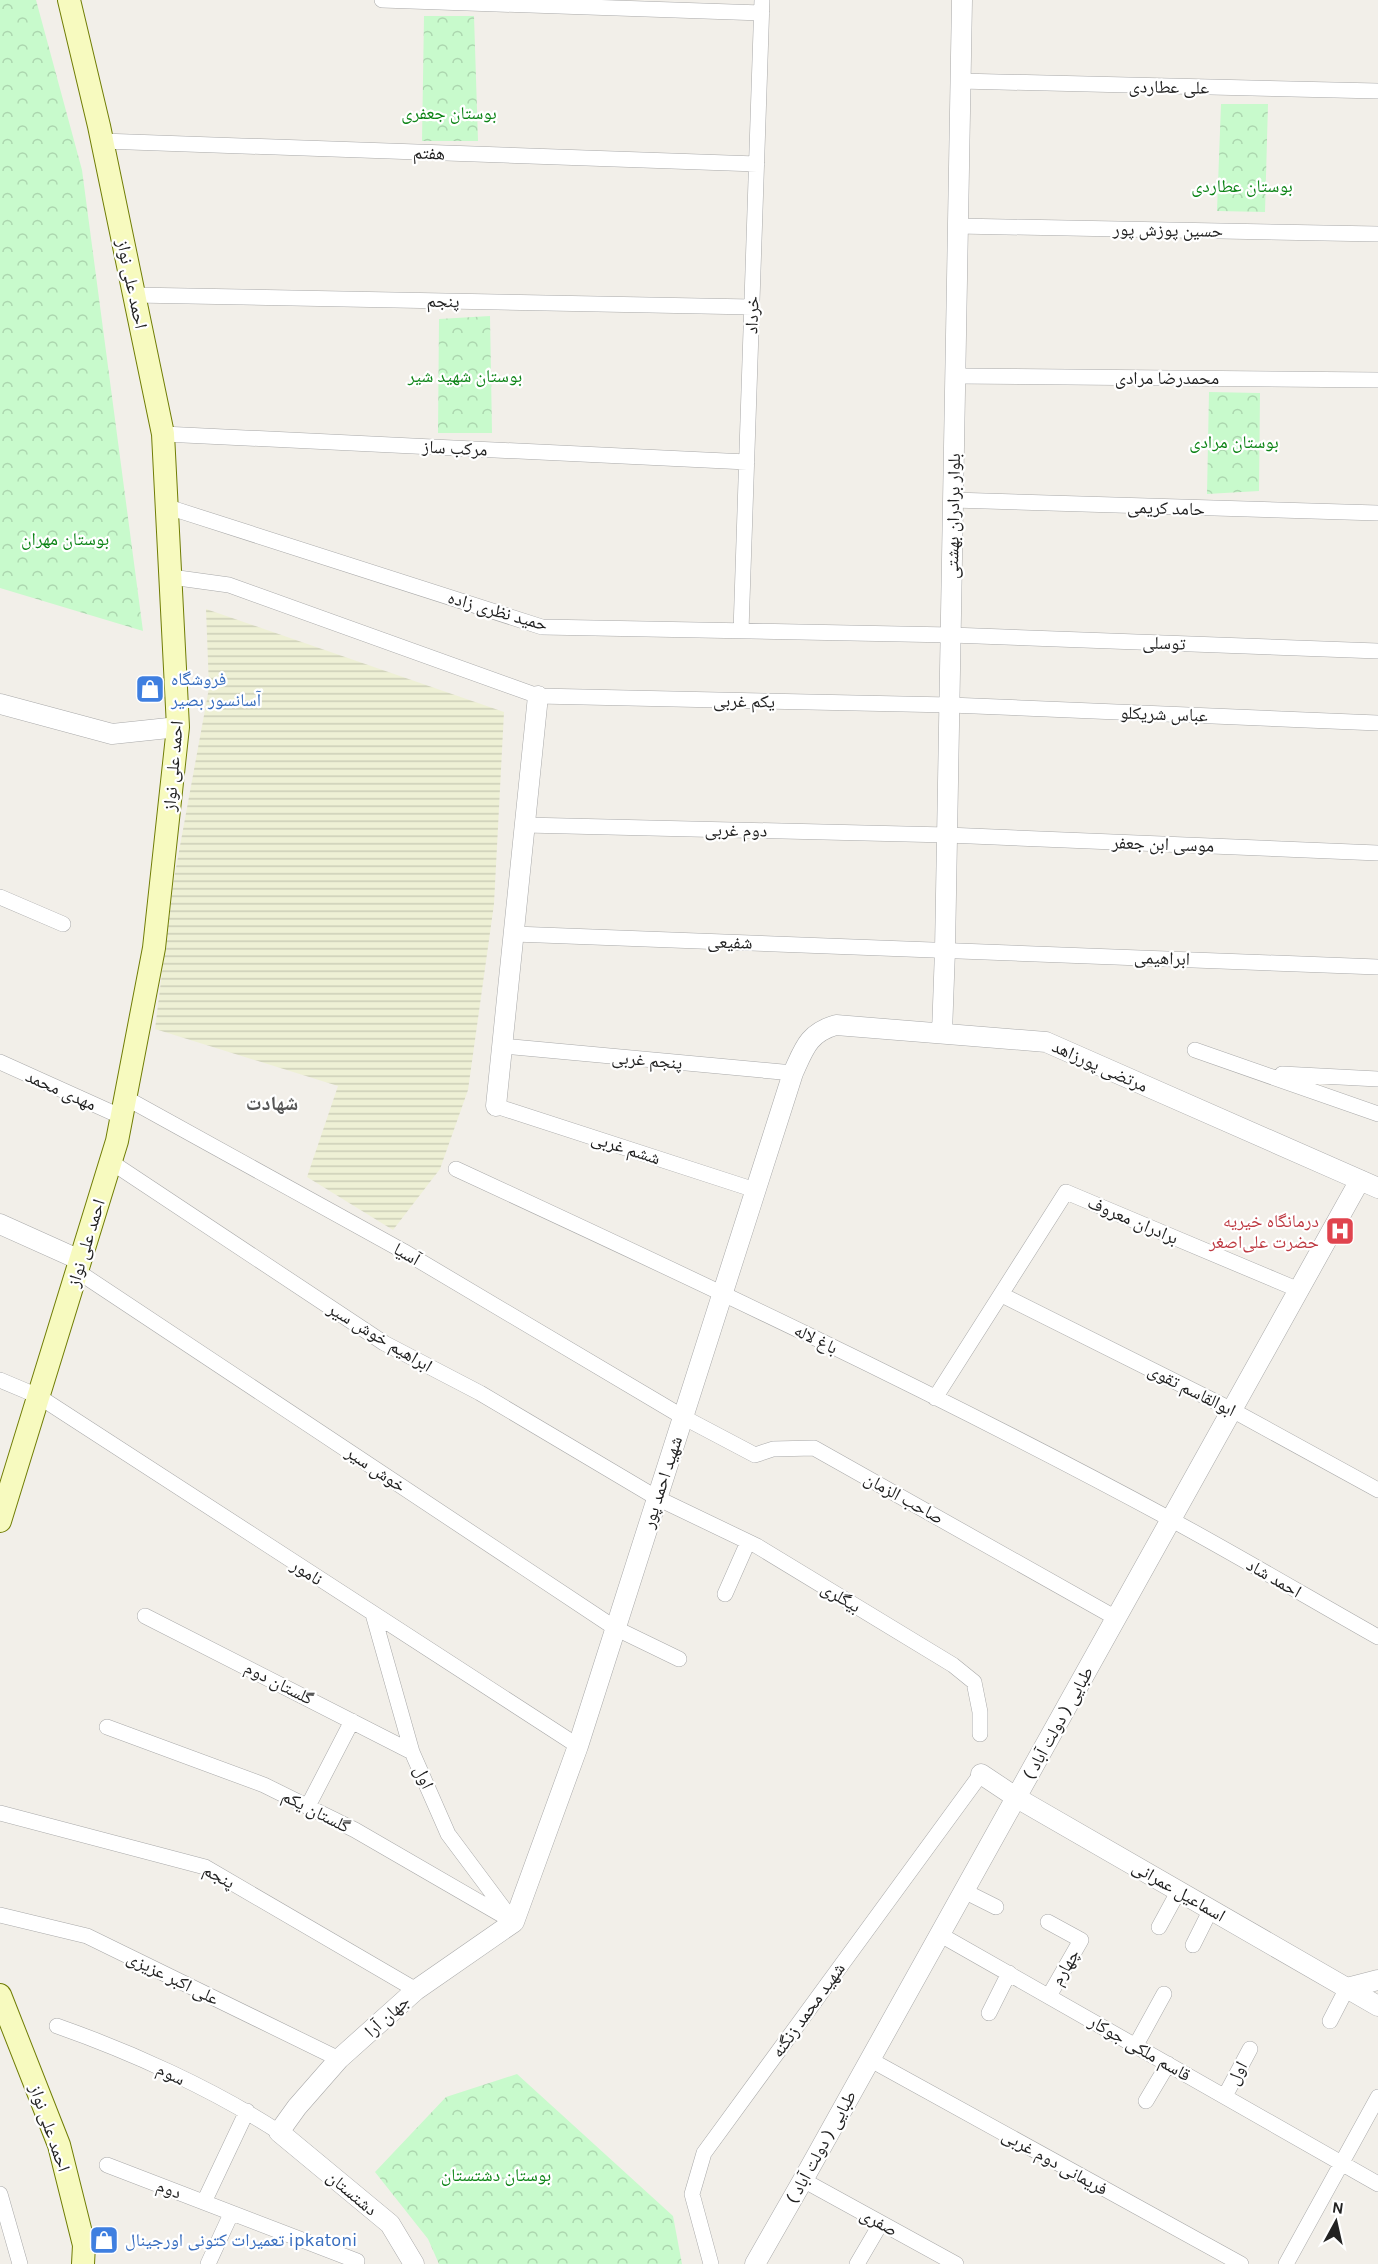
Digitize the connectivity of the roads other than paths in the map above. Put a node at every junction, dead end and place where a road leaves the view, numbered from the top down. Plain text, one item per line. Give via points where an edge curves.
1 (69, 0) edge
2 (382, 0) edge
3 (962, 0) edge
4 (762, 6) edge
5 (960, 81) junction
6 (1378, 91) edge
7 (102, 141) junction
8 (757, 164) junction
9 (958, 226) junction
10 (1378, 234) edge
11 (135, 295) junction
12 (752, 307) junction
13 (955, 376) junction
14 (1378, 380) edge
15 (163, 434) junction
16 (747, 462) junction
17 (953, 500) junction
18 (168, 507) junction
19 (1378, 513) edge
20 (171, 577) junction
21 (741, 631) junction
22 (951, 635) junction
23 (1378, 651) edge
24 (538, 696) junction
25 (950, 705) junction
26 (1, 707) edge
27 (1378, 723) edge
28 (178, 727) junction
29 (525, 825) junction
30 (947, 835) junction
31 (1378, 853) edge
32 (0, 897) edge
33 (63, 924) dead end
34 (514, 934) junction
35 (945, 950) junction
36 (1378, 967) edge
37 (942, 1033) junction
38 (808, 1041) joint
39 (502, 1046) junction
40 (1195, 1050) dead end
41 (0, 1062) edge
42 (1263, 1073) junction
43 (793, 1074) junction
44 (1378, 1079) edge
45 (496, 1106) joint
46 (124, 1108) junction
47 (1378, 1114) edge
48 (111, 1162) junction
49 (456, 1169) dead end
50 (1369, 1184) edge
51 (755, 1190) junction
52 (0, 1224) edge
53 (79, 1266) junction
54 (1299, 1290) junction
55 (723, 1292) junction
56 (1002, 1295) junction
57 (0, 1380) edge
58 (38, 1396) junction
59 (935, 1398) junction
60 (1232, 1410) junction
61 (683, 1417) junction
62 (1378, 1490) edge
63 (657, 1498) junction
64 (1170, 1519) junction
65 (0, 1521) edge
66 (748, 1542) junction
67 (725, 1594) dead end
68 (373, 1614) junction
69 (145, 1616) dead end
70 (1116, 1618) junction
71 (615, 1628) junction
72 (1378, 1637) edge
73 (679, 1659) dead end
74 (352, 1721) junction
75 (107, 1727) dead end
76 (980, 1734) dead end
77 (578, 1746) junction
78 (412, 1752) junction
79 (981, 1774) joint
80 (1017, 1798) junction
81 (308, 1806) junction
82 (0, 1813) edge
83 (964, 1891) junction
84 (1179, 1892) junction
85 (996, 1907) dead end
86 (1210, 1909) junction
87 (0, 1916) edge
88 (514, 1922) junction
89 (1048, 1922) dead end
90 (1159, 1927) dead end
91 (939, 1934) junction
92 (1193, 1945) dead end
93 (1009, 1973) junction
94 (1378, 1980) edge
95 (1347, 1988) junction
96 (416, 1990) junction
97 (1164, 1994) dead end
98 (0, 1995) edge
99 (1048, 1996) junction
100 (1378, 2006) edge
101 (989, 2013) dead end
102 (1330, 2021) dead end
103 (57, 2026) dead end
104 (1136, 2045) junction
105 (1250, 2049) dead end
106 (339, 2059) junction
107 (869, 2060) junction
108 (1168, 2064) junction
109 (1225, 2096) junction
110 (1378, 2097) edge
111 (1146, 2101) dead end
112 (247, 2111) junction
113 (279, 2132) junction
114 (1341, 2164) junction
115 (107, 2165) dead end
116 (803, 2180) junction
117 (1378, 2184) edge
118 (0, 2194) edge
119 (204, 2202) junction
120 (231, 2214) junction
121 (881, 2223) junction
122 (947, 2262) edge
123 (356, 2263) edge
124 (20, 2264) edge
125 (83, 2264) edge
126 (208, 2264) edge
127 (414, 2264) edge
128 (711, 2264) edge
129 (754, 2264) edge
130 (857, 2264) edge
131 (1241, 2264) edge
132 (1286, 2264) edge

1 - 7 main road, احمد علی نواز
2 - 4 street
3 - 5 street, بلوار برادران بهشتی
4 - 8 street, خرداد
5 - 6 street, علی عطاردی
5 - 9 street, بلوار برادران بهشتی
7 - 8 street, هفتم
7 - 11 main road, احمد علی نواز
8 - 12 street, خرداد
9 - 10 street, حسین پوزش پور
9 - 13 street, بلوار برادران بهشتی
11 - 12 street, پنجم
11 - 15 main road, احمد علی نواز
12 - 16 street, خرداد
13 - 14 street, محمدرضا مرادی
13 - 17 street, بلوار برادران بهشتی
15 - 16 street, مرکب ساز
15 - 18 main road, احمد علی نواز
16 - 21 street, خرداد
17 - 19 street, حامد کریمی
17 - 22 street, بلوار برادران بهشتی
18 - 20 main road, احمد علی نواز
18 - 21 street, حمید نظری زاده via 542,627
20 - 24 street, یکم غربی via 229,585
20 - 28 main road, احمد علی نواز
21 - 22 street, حمید نظری زاده
22 - 23 street, توسلی
22 - 25 street, بلوار برادران بهشتی
24 - 25 street, یکم غربی
24 - 29 street
25 - 27 street, عباس شریکلو
25 - 30 street, بلوار برادران بهشتی
26 - 28 street via 112,734
28 - 46 main road, احمد علی نواز via 154,948
29 - 30 street, دوم غربی
29 - 34 street
30 - 31 street, موسی ابن جعفر
30 - 35 street, بلوار برادران بهشتی
32 - 33 street
34 - 35 street, شفیعی
34 - 39 street
35 - 36 street, ابراهیمی
35 - 37 street, بلوار برادران بهشتی
37 - 38 street, مرتضی پورزاهد via 836,1025 822,1029
37 - 50 street, مرتضی پورزاهد via 1046,1042
38 - 43 street, شهید احمد پور
39 - 43 street, پنجم غربی
39 - 45 street
40 - 42 street
41 - 46 street, مهدی محمد
42 - 44 street
42 - 47 street
43 - 51 street, شهید احمد پور
45 - 51 street, ششم غربی
46 - 48 main road, احمد علی نواز
46 - 61 street, آسیا via 403,1251
48 - 53 main road, احمد علی نواز
48 - 63 street, ابراهیم خوش سیر via 384,1343 480,1393
49 - 55 street, باغ لاله
50 - 54 street, طبایی ( دولت آباد )
51 - 55 street, شهید احمد پور
52 - 53 street
53 - 58 main road, احمد علی نواز
53 - 71 street, خوش سیر
54 - 56 street, برادران معروف via 1066,1192
54 - 60 street, طبایی ( دولت آباد )
55 - 59 street, باغ لاله
55 - 61 street, شهید احمد پور
56 - 59 street
56 - 60 street, ابوالقاسم تقوی
57 - 58 street, نامور
58 - 65 main road, احمد علی نواز
58 - 68 street, نامور
59 - 64 street, باغ لاله
60 - 62 street, ابوالقاسم تقوی
60 - 64 street, طبایی ( دولت آباد )
61 - 63 street, شهید احمد پور
61 - 70 street, صاحب الزمان via 754,1455 773,1449 814,1448
63 - 66 street, بیگلری
63 - 71 street, شهید احمد پور
64 - 70 street, طبایی ( دولت آباد )
64 - 72 street, احمد شاد
66 - 67 street
66 - 76 street, بیگلری via 953,1665 974,1682
68 - 77 street, نامور
68 - 78 street, اول
69 - 74 street, گلستان دوم
70 - 80 street, طبایی ( دولت آباد )
71 - 73 street, خوش سیر
71 - 77 street, شهید احمد پور
74 - 78 street, گلستان دوم
74 - 81 street
75 - 81 street, گلستان یکم via 264,1785
77 - 88 street, شهید احمد پور
78 - 88 street, اول via 448,1834
79 - 80 street, اسماعیل عمرانی
79 - 128 street, شهید محمد زنگنه via 704,2153 692,2194
80 - 83 street, طبایی ( دولت آباد )
80 - 84 street, اسماعیل عمرانی
81 - 88 street, گلستان یکم
82 - 96 street, پنجم via 205,1867
83 - 85 street
83 - 91 street, طبایی ( دولت آباد )
84 - 86 street, اسماعیل عمرانی
84 - 90 street
86 - 92 street
86 - 95 street, اسماعیل عمرانی
87 - 106 street, علی اکبر عزیزی via 87,1936
88 - 96 street, جهان آرا
89 - 99 street, چهارم via 1081,1940
91 - 93 street, قاسم ملکی جوکار
91 - 107 street, طبایی ( دولت آباد )
93 - 99 street, قاسم ملکی جوکار
93 - 101 street
94 - 95 street
95 - 100 street, اسماعیل عمرانی
95 - 102 street
96 - 106 street, جهان آرا
97 - 104 street
98 - 125 main road, احمد علی نواز via 59,2145 84,2245
99 - 104 street, قاسم ملکی جوکار
103 - 112 street, سوم via 110,2044
104 - 108 street, قاسم ملکی جوکار
105 - 109 street, اول
106 - 113 street, جهان آرا
107 - 116 street, طبایی ( دولت آباد )
107 - 131 street, فریمانی دوم غربی
108 - 109 street, قاسم ملکی جوکار
108 - 111 street
109 - 114 street, قاسم ملکی جوکار
110 - 114 street
112 - 113 street, سوم
112 - 119 street
113 - 127 street, دشتستان via 390,2224
114 - 117 street, قاسم ملکی جوکار
114 - 132 street
115 - 119 street, دوم
116 - 121 street, صفری
116 - 129 street, طبایی ( دولت آباد )
118 - 124 street
119 - 120 street, دوم
120 - 123 street, دوم
120 - 126 street
121 - 122 street, صفری
121 - 130 street

